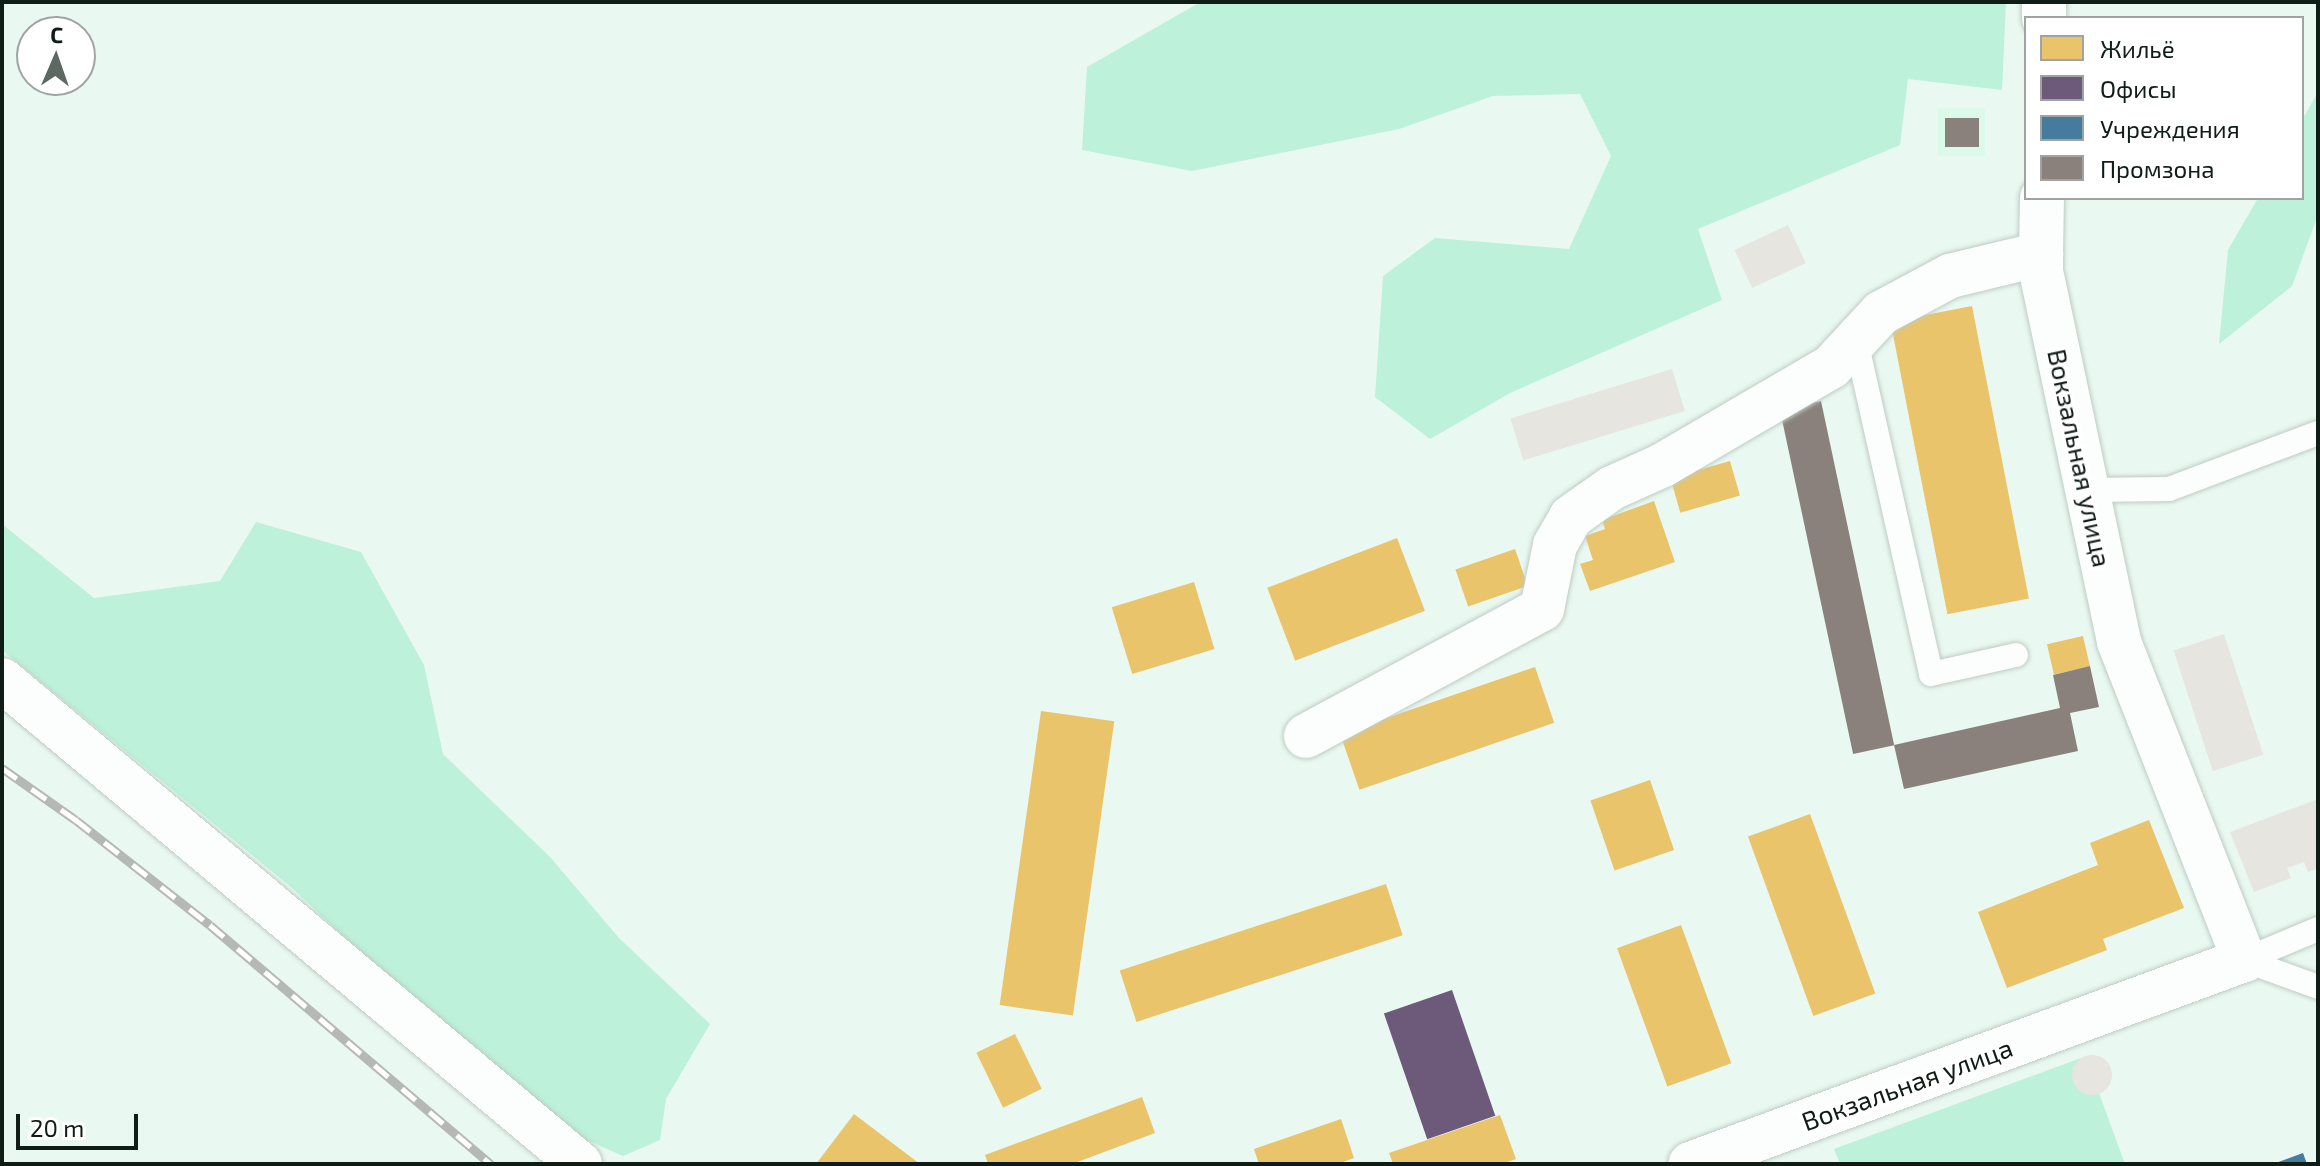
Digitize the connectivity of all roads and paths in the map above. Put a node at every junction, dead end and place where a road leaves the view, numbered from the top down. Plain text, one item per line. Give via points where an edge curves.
1 (2042, 200) edge
2 (2041, 254) junction
3 (1856, 341) junction
4 (2318, 433) edge
5 (2087, 490) junction
6 (2016, 655) dead end
7 (2, 680) edge
8 (1306, 736) dead end
9 (2318, 929) edge
10 (2244, 960) junction
11 (2318, 987) edge
12 (580, 1164) edge
13 (1690, 1164) edge

1 - 2 street, Вокзальная улица
2 - 3 street via 1950,276 1881,313
2 - 5 street, Вокзальная улица
3 - 6 lane via 1931,674
3 - 8 street via 1831,367 1663,465 1612,488 1571,517 1555,545 1542,609
4 - 5 lane via 2169,489
5 - 10 street, Вокзальная улица via 2119,642
7 - 12 street
9 - 10 lane
10 - 11 lane
10 - 13 street, Вокзальная улица

